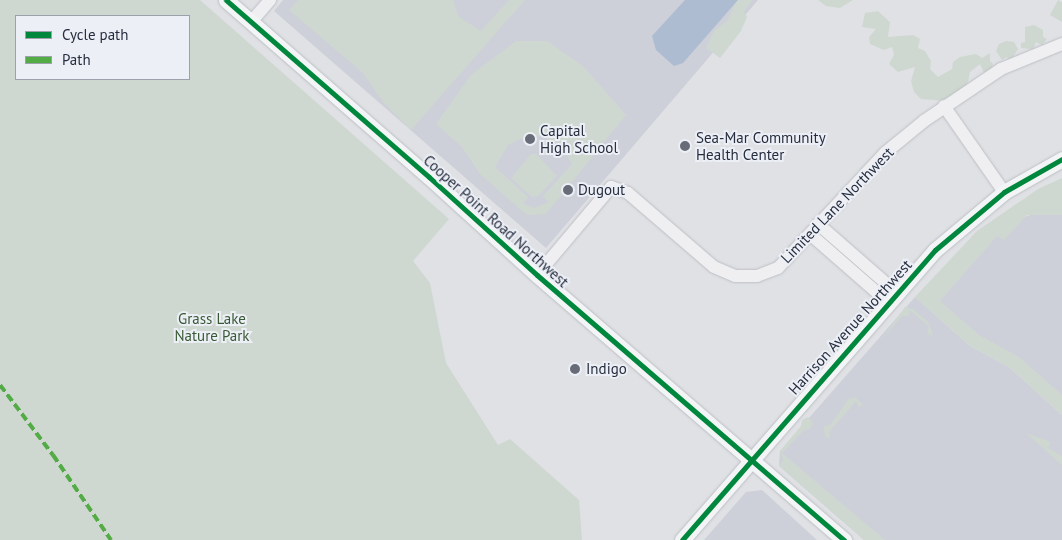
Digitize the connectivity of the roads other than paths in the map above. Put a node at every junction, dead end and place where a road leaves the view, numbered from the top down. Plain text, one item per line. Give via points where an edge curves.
1 (226, 0) edge
2 (270, 0) edge
3 (251, 22) junction
4 (1062, 44) edge
5 (944, 106) junction
6 (1062, 159) edge
7 (1004, 192) junction
8 (814, 229) junction
9 (537, 275) junction
10 (892, 297) junction
11 (750, 461) junction
12 (682, 540) edge
13 (844, 540) edge

1 - 3 main road, Cooper Point Road Northwest
2 - 3 street
3 - 9 main road, Cooper Point Road Northwest via 430,176
4 - 5 street, Limited Lane Northwest via 1001,69
5 - 7 street
5 - 8 street, Limited Lane Northwest via 885,153
6 - 7 main road, Harrison Avenue Northwest
7 - 10 main road, Harrison Avenue Northwest via 951,235
8 - 9 street, Limited Lane Northwest via 778,268 757,276 735,276 714,267 693,252 628,193 612,187
8 - 10 street
9 - 11 main road, Cooper Point Road Northwest
10 - 11 main road, Harrison Avenue Northwest
11 - 12 main road, Harrison Avenue Northwest
11 - 13 main road, Cooper Point Road Northwest

